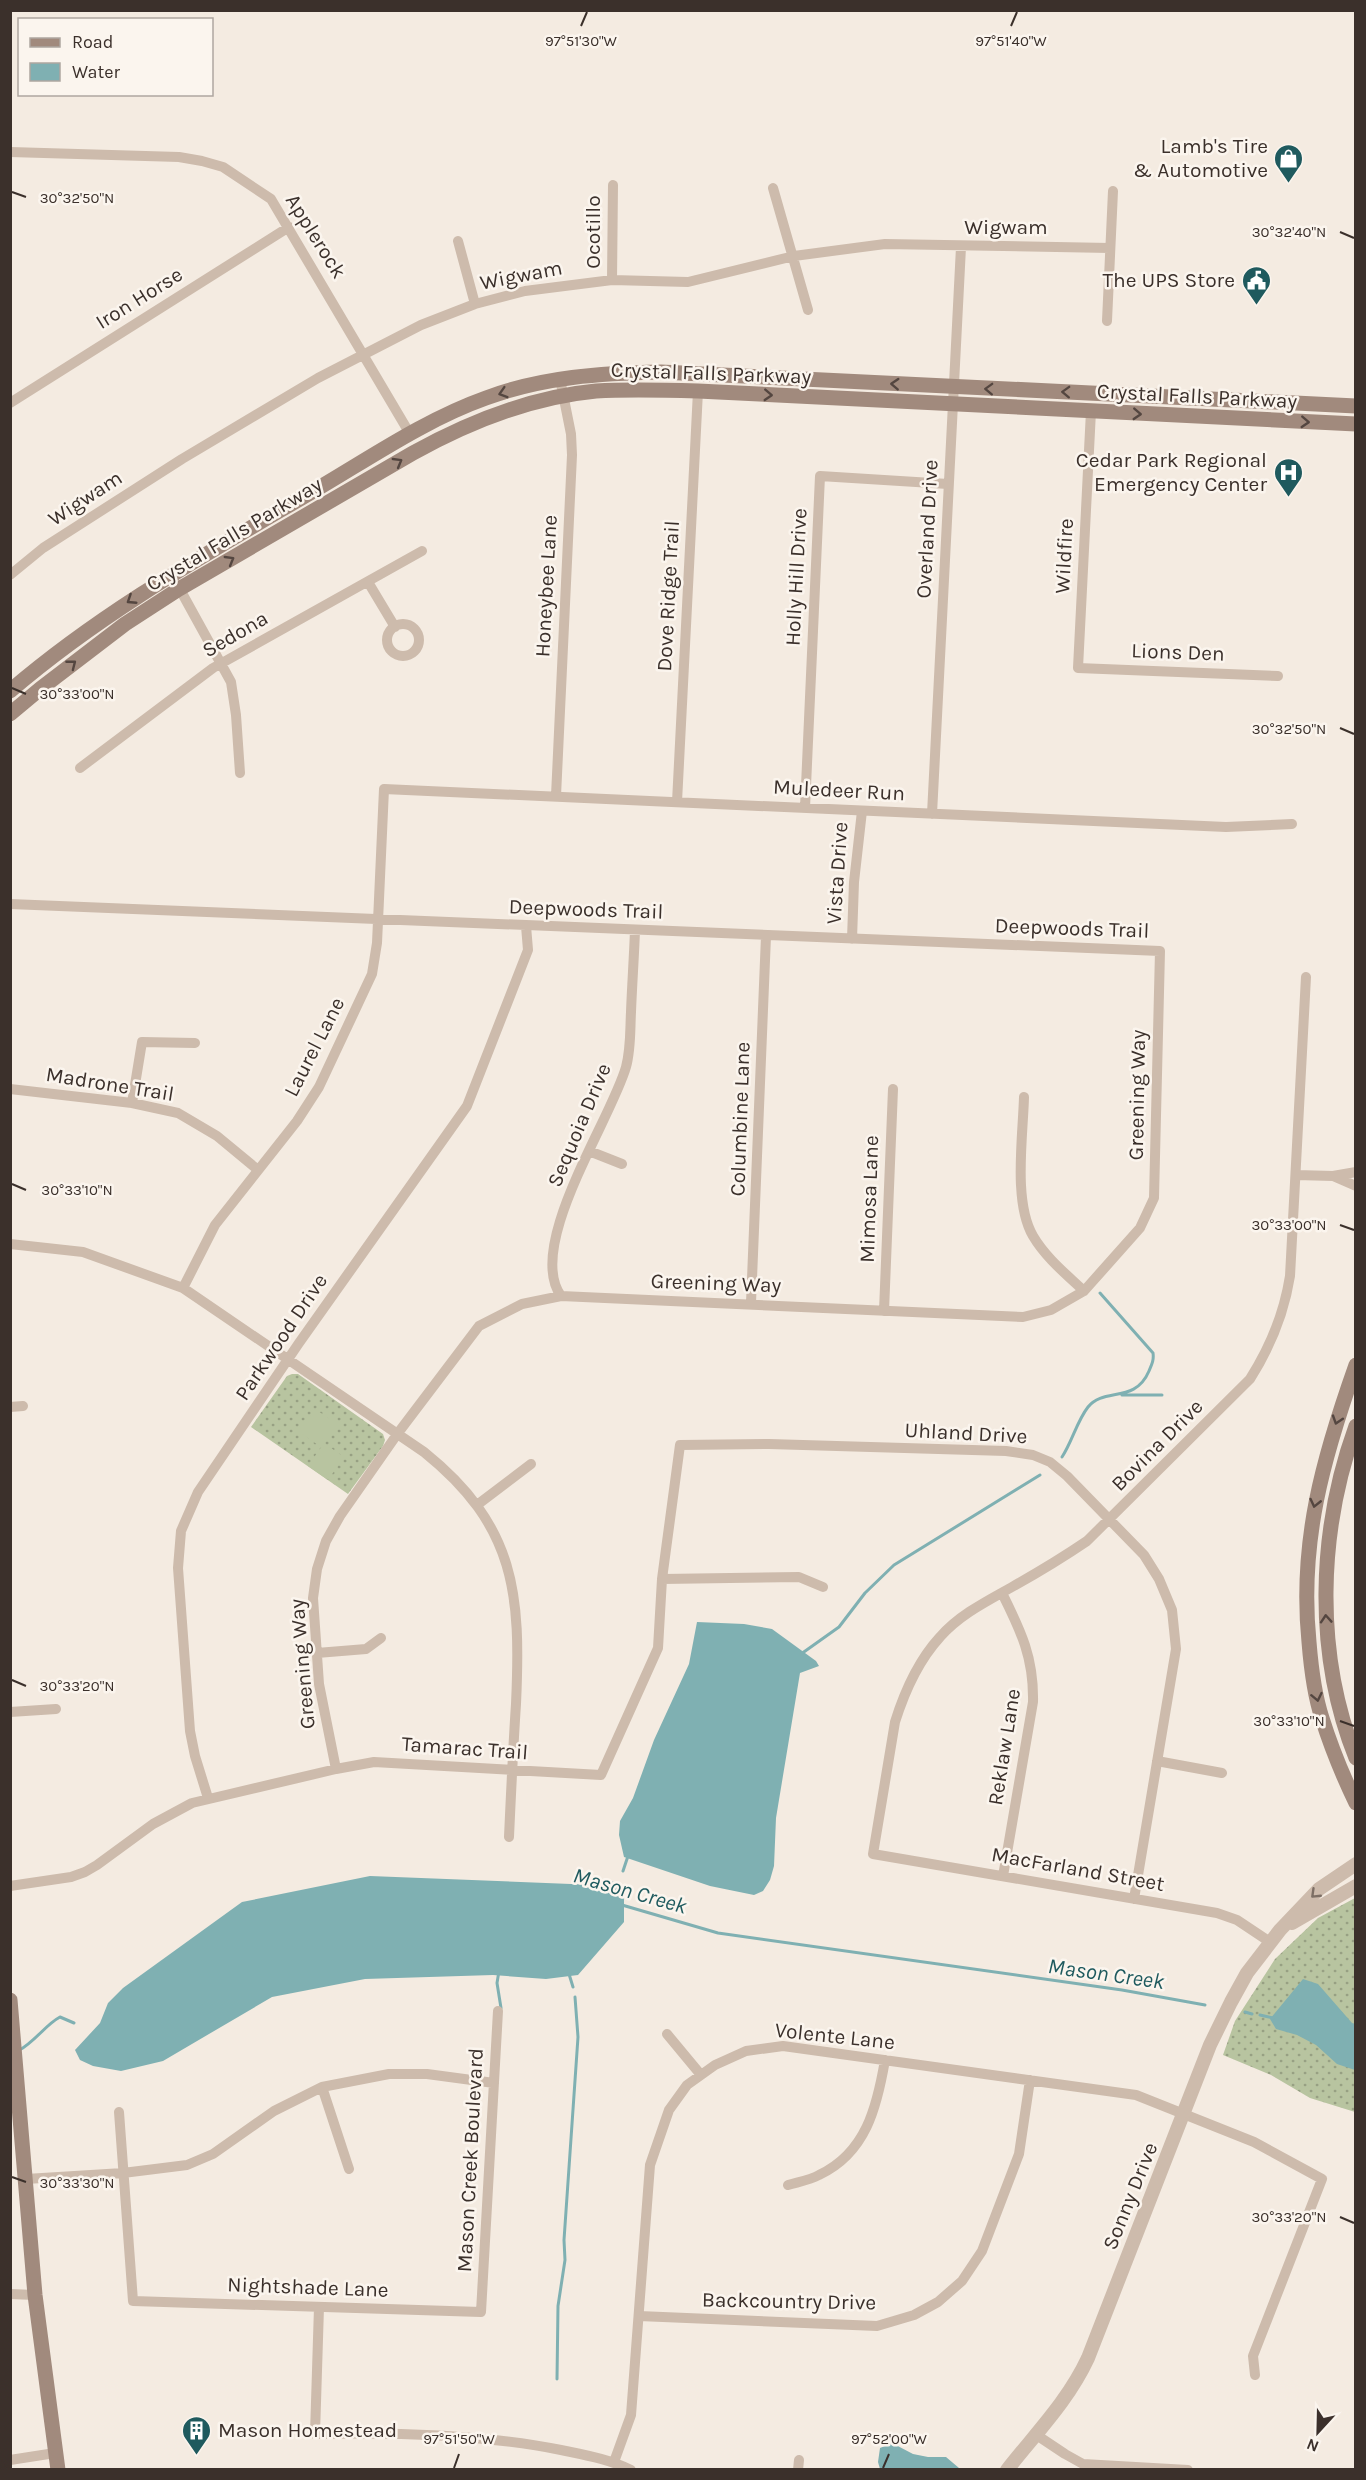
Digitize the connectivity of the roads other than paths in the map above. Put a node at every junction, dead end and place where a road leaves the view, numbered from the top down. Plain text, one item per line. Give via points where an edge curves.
1 (10, 152) edge
2 (613, 185) dead end
3 (773, 188) dead end
4 (1113, 191) dead end
5 (289, 228) junction
6 (458, 241) dead end
7 (961, 247) junction
8 (1110, 248) junction
9 (794, 256) junction
10 (612, 280) junction
11 (475, 304) junction
12 (808, 310) dead end
13 (1107, 321) dead end
14 (365, 355) junction
15 (560, 379) junction
16 (954, 387) junction
17 (698, 391) junction
18 (563, 396) junction
19 (10, 403) edge
20 (953, 404) junction
21 (1356, 406) edge
22 (1091, 411) junction
23 (1356, 424) edge
24 (410, 434) junction
25 (948, 484) junction
26 (422, 551) dead end
27 (171, 574) junction
28 (10, 575) edge
29 (368, 582) junction
30 (179, 589) junction
31 (394, 627) dead end
32 (222, 663) junction
33 (1078, 668) joint
34 (1278, 676) dead end
35 (10, 691) edge
36 (10, 714) edge
37 (80, 768) dead end
38 (240, 773) dead end
39 (384, 789) joint
40 (556, 796) junction
41 (677, 802) junction
42 (805, 808) junction
43 (861, 811) junction
44 (932, 814) junction
45 (1292, 825) dead end
46 (10, 904) edge
47 (377, 919) junction
48 (526, 926) junction
49 (635, 930) junction
50 (766, 936) junction
51 (852, 939) junction
52 (1160, 951) joint
53 (1306, 977) dead end
54 (195, 1043) dead end
55 (10, 1089) edge
56 (893, 1089) dead end
57 (1024, 1097) dead end
58 (132, 1103) junction
59 (589, 1151) junction
60 (622, 1164) dead end
61 (258, 1170) junction
62 (1356, 1172) edge
63 (1296, 1175) junction
64 (1333, 1176) junction
65 (1356, 1186) edge
66 (10, 1244) edge
67 (183, 1288) junction
68 (1084, 1291) junction
69 (561, 1296) junction
70 (751, 1303) junction
71 (884, 1311) junction
72 (289, 1358) junction
73 (1356, 1365) edge
74 (24, 1406) dead end
75 (10, 1407) edge
76 (1356, 1426) edge
77 (398, 1433) junction
78 (680, 1445) joint
79 (1328, 1446) junction
80 (1351, 1454) edge
81 (531, 1464) dead end
82 (477, 1504) junction
83 (1109, 1520) junction
84 (662, 1579) junction
85 (823, 1587) dead end
86 (1002, 1593) junction
87 (381, 1638) dead end
88 (317, 1653) junction
89 (56, 1709) dead end
90 (10, 1712) edge
91 (1356, 1758) edge
92 (1157, 1761) junction
93 (336, 1769) junction
94 (512, 1771) junction
95 (1222, 1773) dead end
96 (208, 1798) junction
97 (1356, 1803) edge
98 (509, 1837) dead end
99 (873, 1854) joint
100 (1356, 1864) edge
101 (1003, 1876) junction
102 (10, 1886) edge
103 (1356, 1886) edge
104 (1134, 1899) junction
105 (1280, 1930) junction
106 (1270, 1942) junction
107 (10, 2000) edge
108 (498, 2011) dead end
109 (667, 2034) dead end
110 (885, 2060) junction
111 (700, 2075) junction
112 (1030, 2080) junction
113 (494, 2083) junction
114 (322, 2087) junction
115 (119, 2112) dead end
116 (1184, 2114) junction
117 (349, 2169) dead end
118 (123, 2173) junction
119 (26, 2179) junction
120 (788, 2185) dead end
121 (10, 2294) edge
122 (35, 2295) junction
123 (319, 2307) junction
124 (481, 2312) joint
125 (639, 2316) junction
126 (1255, 2375) dead end
127 (1035, 2434) junction
128 (56, 2453) junction
129 (10, 2460) edge
130 (614, 2462) junction
131 (58, 2469) edge
132 (631, 2469) edge
133 (1007, 2469) edge
134 (1188, 2469) edge

1 - 5 street, Applerock via 202,161 223,167 271,199
2 - 10 street, Ocotillo
3 - 9 street
4 - 8 street
5 - 14 street, Applerock
5 - 19 street, Iron Horse
6 - 11 street
7 - 8 street, Wigwam
7 - 9 street, Wigwam via 885,244
7 - 16 street, Overland Drive
8 - 13 street
9 - 10 street, Wigwam via 688,282
9 - 12 street
10 - 11 street, Wigwam via 525,291
11 - 14 street, Wigwam via 421,325
14 - 24 street, Applerock
14 - 28 street, Wigwam via 318,378 182,459 43,548
16 -> 15 main road, Crystal Falls Parkway via 661,372
15 - 18 street, Honeybee Lane
15 -> 24 main road, Crystal Falls Parkway via 486,398
16 - 20 street, Overland Drive
21 -> 16 main road, Crystal Falls Parkway
17 - 18 main road, Crystal Falls Parkway via 635,389
17 -> 20 main road, Crystal Falls Parkway
17 - 41 street, Dove Ridge Trail
30 -> 18 main road, Crystal Falls Parkway via 450,432 496,414
18 - 40 street, Honeybee Lane via 572,455
20 - 22 main road, Crystal Falls Parkway
20 - 25 street, Overland Drive
22 -> 23 main road, Crystal Falls Parkway
22 - 33 street, Wildfire
24 - 27 main road, Crystal Falls Parkway
25 - 42 street, Holly Hill Drive via 820,476
25 - 44 street, Overland Drive
26 - 29 street, Sedona
27 - 30 street
27 -> 35 main road, Crystal Falls Parkway via 81,634
29 - 31 street
29 - 32 street, Sedona
30 - 32 street
36 -> 30 main road, Crystal Falls Parkway via 125,624
32 - 37 street, Sedona
32 - 38 street via 231,682
33 - 34 street, Lions Den
39 - 40 street, Muledeer Run
39 - 47 street, Laurel Lane
40 - 41 street, Muledeer Run
41 - 42 street, Muledeer Run
42 - 43 street, Muledeer Run
43 - 44 street, Muledeer Run
43 - 51 street, Vista Drive
44 - 45 street, Muledeer Run via 1226,827
46 - 47 street, Deepwoods Trail
47 - 48 street, Deepwoods Trail
47 - 61 street, Laurel Lane via 368,985 319,1087
48 - 49 street, Deepwoods Trail
48 - 72 street, Parkwood Drive via 528,950 467,1107
49 - 50 street, Deepwoods Trail
49 - 59 street, Sequoia Drive via 628,1056 620,1085
50 - 51 street, Deepwoods Trail
50 - 70 street, Columbine Lane
51 - 52 street, Deepwoods Trail
52 - 68 street, Greening Way via 1154,1198 1140,1228
53 - 63 street, Bovina Drive
54 - 58 street via 141,1042
55 - 58 street, Madrone Trail
56 - 71 street, Mimosa Lane
57 - 68 street via 1025,1217 1044,1251
58 - 61 street, Madrone Trail via 192,1119
59 - 60 street
59 - 69 street, Sequoia Drive via 557,1231 554,1287
61 - 67 street, Laurel Lane via 215,1225
62 - 64 street
63 - 64 street
63 - 83 street, Bovina Drive via 1289,1284 1266,1354 1250,1379
64 - 65 street
66 - 67 street via 82,1252
67 - 72 street
68 - 71 street, Greening Way via 1051,1310 1023,1317
69 - 70 street, Greening Way
69 - 77 street, Greening Way via 522,1304 479,1326
70 - 71 street, Greening Way
72 - 77 street
72 - 96 street, Parkwood Drive via 198,1492 181,1531 178,1568 190,1731
73 -> 79 main road
74 - 75 street
76 - 80 main road
77 - 82 street via 448,1471
77 - 88 street, Greening Way via 340,1516 320,1555 314,1598
78 - 83 street, Uhland Drive via 781,1444 1033,1455 1067,1476
78 - 84 street, Tamarac Trail
79 - 80 street
79 -> 97 main road via 1311,1519 1305,1602 1311,1665 1322,1717
91 -> 80 main road via 1343,1727 1325,1612 1327,1561
81 - 82 street
82 - 94 street via 503,1552 516,1606 519,1645
83 - 86 street, Bovina Drive via 1070,1553
83 - 92 street, Uhland Drive via 1144,1555 1172,1610 1176,1649
84 - 85 street via 799,1578
84 - 94 street, Tamarac Trail via 658,1648 601,1775
86 - 99 street, Bovina Drive via 957,1620 940,1636 913,1675 896,1722
86 - 101 street, Reklaw Lane via 1021,1630 1034,1681
87 - 88 street via 366,1649
88 - 93 street, Greening Way
89 - 90 street
92 - 95 street
92 - 104 street, Uhland Drive
93 - 94 street, Tamarac Trail via 374,1762
93 - 96 street, Tamarac Trail
94 - 98 street
96 - 102 street, Tamarac Trail via 169,1814 85,1872
99 - 101 street, MacFarland Street
100 -> 105 street, Sonny Drive via 1319,1889
101 - 104 street, MacFarland Street
103 - 105 street, Sonny Drive
104 - 106 street, MacFarland Street via 1217,1913 1237,1920
105 - 106 street, Sonny Drive
106 - 116 street, Sonny Drive via 1231,2001
107 - 119 main road
108 - 113 street, Mason Creek Boulevard
109 - 111 street
110 - 111 street, Volente Lane via 783,2046 746,2051
110 - 112 street, Volente Lane
110 - 120 street via 879,2096 861,2140 842,2161 818,2176
111 - 125 street, Volente Lane via 687,2085 669,2110 650,2165
112 - 116 street, Volente Lane via 1136,2095
112 - 125 street, Backcountry Drive via 1018,2154 986,2241 962,2281 938,2302 914,2315 877,2326
113 - 114 street via 427,2074 389,2074
113 - 124 street, Mason Creek Boulevard
114 - 117 street
114 - 118 street via 274,2111 213,2154 187,2165
115 - 118 street
116 - 126 street, Volente Lane via 1254,2142 1322,2179 1253,2356
116 - 127 street, Sonny Drive via 1088,2358 1069,2395
118 - 119 street
118 - 123 street, Nightshade Lane via 133,2301
119 - 122 main road
121 - 122 street
122 - 128 main road
123 - 124 street, Nightshade Lane
123 - 130 street via 315,2434 425,2435 522,2442
125 - 130 street, Volente Lane via 631,2415
127 - 133 street, Sonny Drive
127 - 134 street via 1083,2464
128 - 129 street
128 - 131 main road
130 - 132 street

